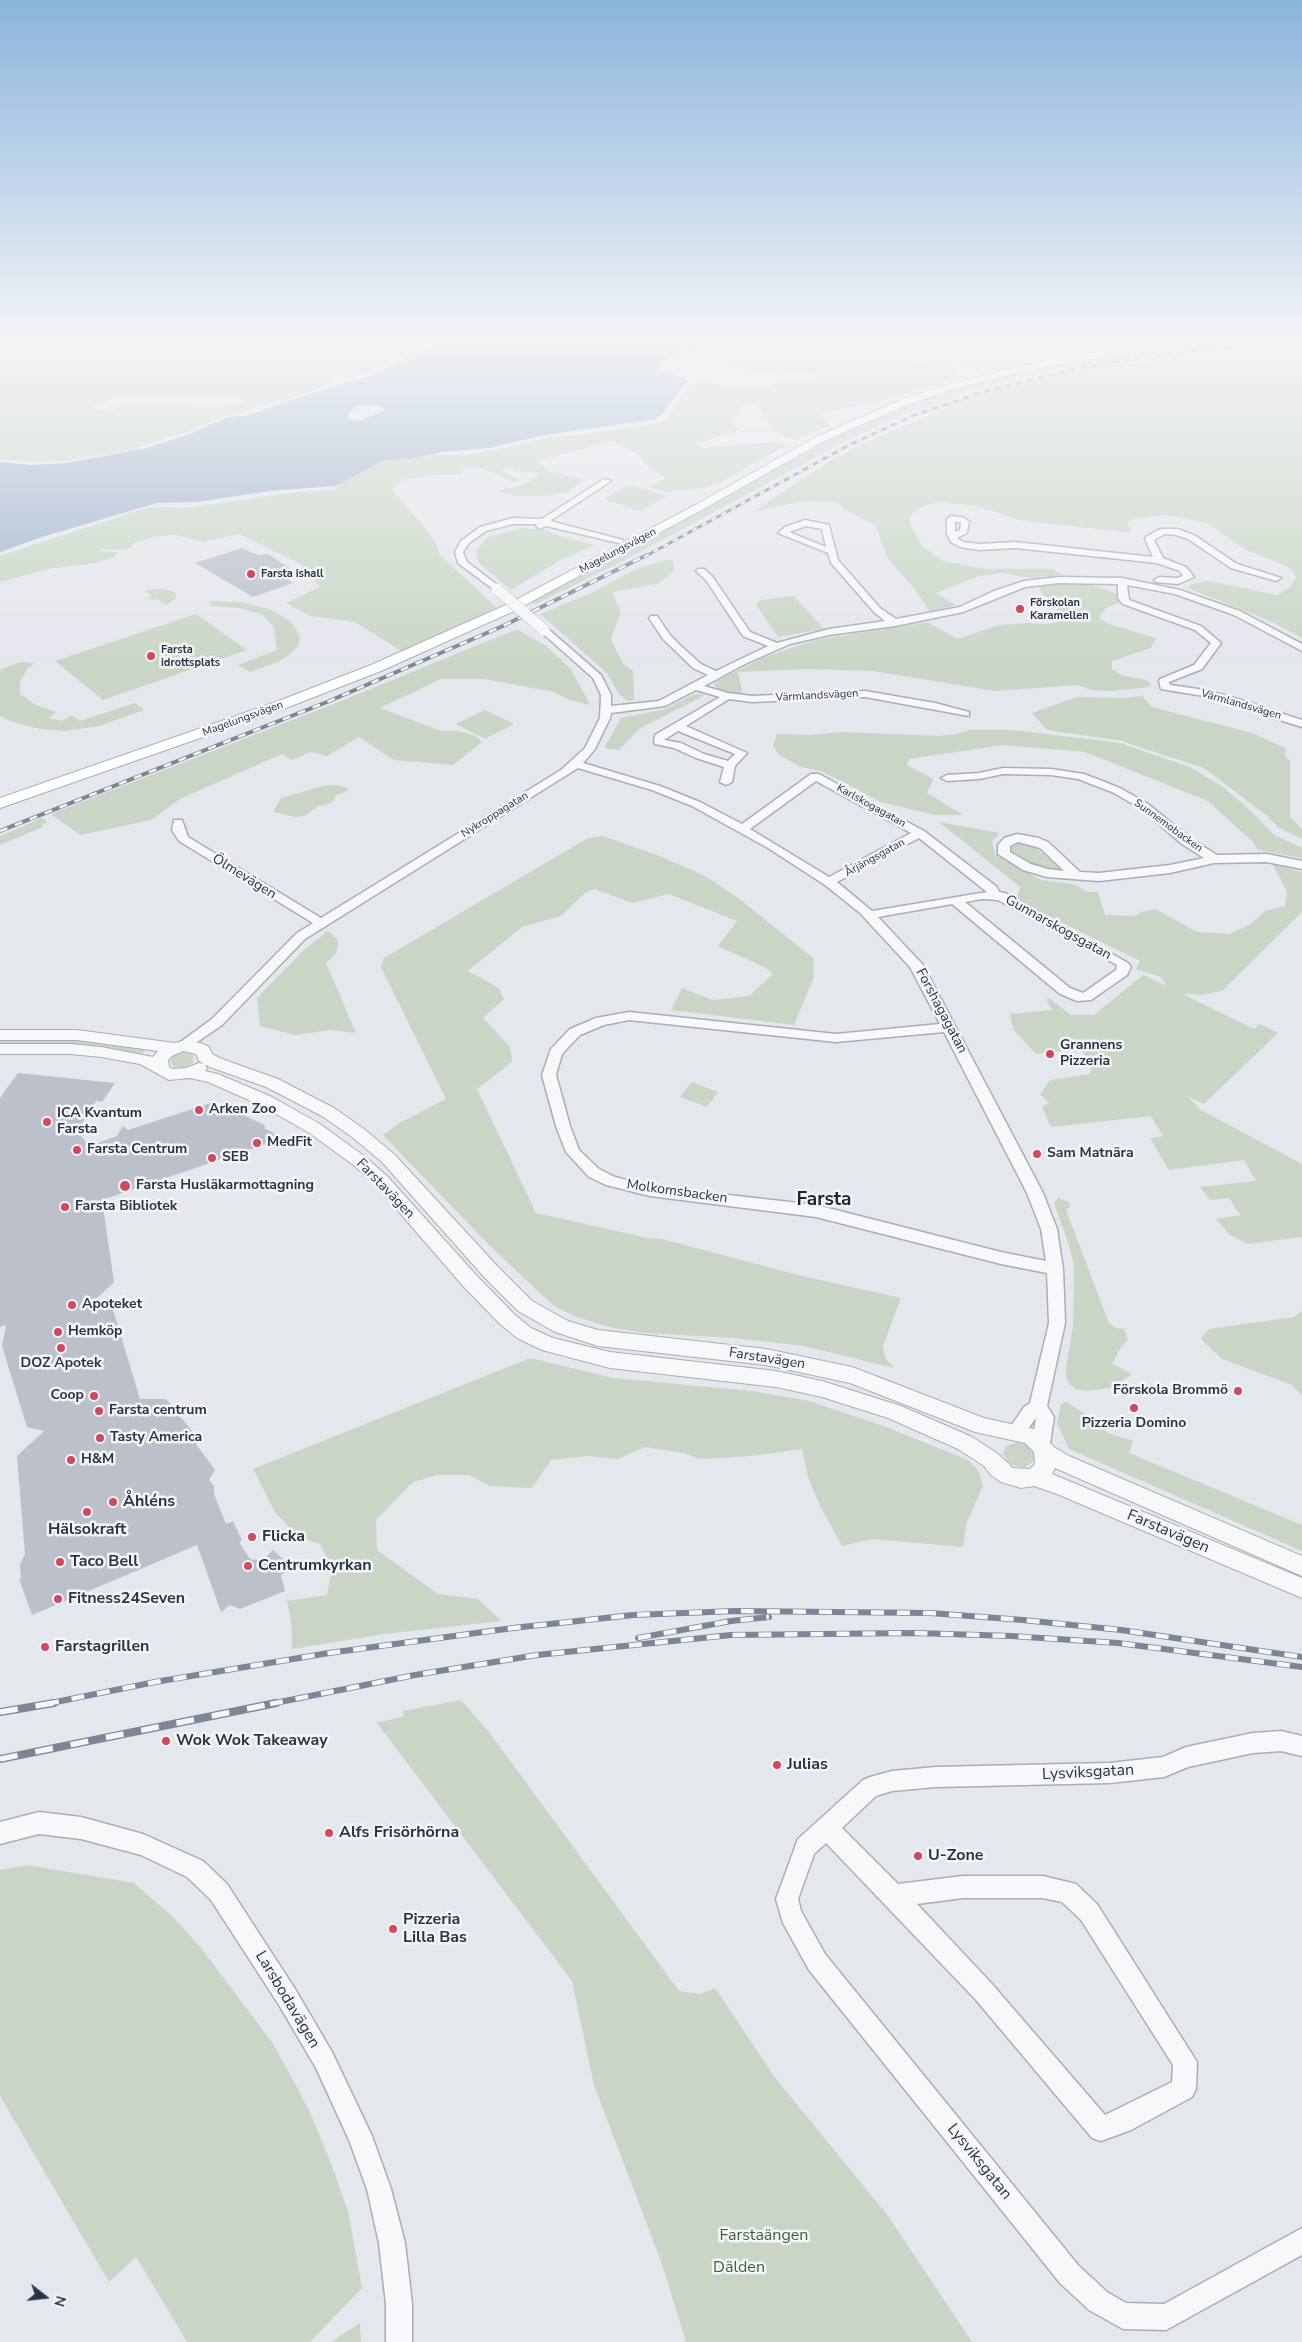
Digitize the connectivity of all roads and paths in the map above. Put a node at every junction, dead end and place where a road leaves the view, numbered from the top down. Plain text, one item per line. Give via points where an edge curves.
1 (810, 446) edge
2 (607, 481) dead end
3 (542, 524) junction
4 (952, 537) dead end
5 (620, 546) junction
6 (832, 552) junction
7 (1159, 560) junction
8 (701, 571) dead end
9 (482, 576) junction
10 (1276, 578) dead end
11 (1127, 581) junction
12 (654, 618) dead end
13 (895, 623) junction
14 (776, 646) junction
15 (1302, 648) edge
16 (716, 675) junction
17 (695, 686) junction
18 (727, 696) junction
19 (607, 710) junction
20 (965, 714) dead end
21 (1302, 724) edge
22 (678, 727) junction
23 (741, 755) junction
24 (755, 755) dead end
25 (576, 764) junction
26 (730, 764) junction
27 (947, 778) dead end
28 (726, 782) dead end
29 (0, 803) edge
30 (178, 822) dead end
31 (742, 829) junction
32 (920, 833) junction
33 (1214, 859) junction
34 (1302, 865) edge
35 (1076, 874) junction
36 (829, 882) junction
37 (993, 894) junction
38 (955, 900) junction
39 (869, 915) junction
40 (321, 923) junction
41 (217, 1022) junction
42 (950, 1027) junction
43 (0, 1035) edge
44 (178, 1047) junction
45 (0, 1049) edge
46 (204, 1054) junction
47 (159, 1066) junction
48 (190, 1073) junction
49 (381, 1180) junction
50 (412, 1187) junction
51 (1056, 1269) junction
52 (525, 1306) junction
53 (524, 1333) junction
54 (1038, 1407) junction
55 (1011, 1432) junction
56 (1043, 1448) junction
57 (991, 1460) junction
58 (1034, 1477) junction
59 (1302, 1566) edge
60 (1302, 1588) edge
61 (1302, 1746) edge
62 (826, 1827) junction
63 (0, 1833) edge
64 (894, 1896) junction
65 (1302, 2241) edge
66 (399, 2342) edge

1 - 5 main road, Magelungsvägen
2 - 3 street via 552,514
3 - 5 street
3 - 9 street via 492,532 475,543 471,554
3 - 9 street via 513,521 498,524 465,541 460,557
4 - 7 street via 960,544 979,547 1015,545
5 - 29 main road, Magelungsvägen via 537,595 376,668 281,705
6 - 6 street via 785,536 782,533 805,523 822,524 827,529
6 - 13 street via 834,561 864,596
7 - 10 street via 1149,539 1163,531 1178,532 1234,566
7 - 11 street via 1183,569 1188,577 1178,581 1141,578
8 - 14 street via 746,634
9 - 19 street, bridge via 597,678 606,695
11 - 13 street via 1070,579 1024,584 963,609
11 - 15 street via 1215,604
11 - 21 street, Värmlandsvägen via 1123,598 1126,602 1198,628 1216,643 1198,667 1164,681 1165,688 1238,702
12 - 16 street via 678,649 697,666
13 - 14 street via 829,632
14 - 16 street
16 - 17 street
17 - 18 street, Värmlandsvägen
17 - 19 street via 661,704
18 - 20 street, Värmlandsvägen via 752,700 862,694
18 - 22 street
19 - 25 street, Nykroppagatan via 598,735
22 - 23 street
22 - 26 street via 659,737 659,742 677,744 700,756
23 - 24 street
23 - 26 street
25 - 31 street, Forshagagatan via 675,795
25 - 40 street, Nykroppagatan
26 - 28 street
27 - 33 street, Sunnemobacken via 1003,771 1080,776 1116,790 1144,806 1186,841
30 - 40 street, Ölmevägen via 183,840
31 - 32 street, Karlskogagatan via 815,776
31 - 36 street, Forshagagatan
32 - 36 street, Årjängsgatan
32 - 37 street, Karlskogagatan via 993,890
33 - 34 street, Sunnemobacken via 1267,858
33 - 35 street, Sunnemobacken via 1110,877
35 - 35 street, Sunnemobacken via 1044,845 1035,841 1017,838 1008,840 1004,845 1004,854 1027,868 1047,873
36 - 39 street, Forshagagatan
37 - 38 street, Gunnarskogsgatan
37 - 38 street, Gunnarskogsgatan via 1122,963 1122,972 1086,997 1077,997 1065,991
38 - 39 street, Gunnarskogsgatan
39 - 42 street, Forshagagatan via 916,965
40 - 41 street, Nykroppagatan via 287,949
41 - 44 street, Nykroppagatan
41 - 46 street, Nykroppagatan
42 - 51 street, Forshagagatan via 1034,1193 1049,1229
42 - 51 street, Molkomsbacken via 836,1038 629,1016 601,1021 575,1032 556,1052 549,1075 574,1152 594,1173 611,1181 650,1191 816,1211
43 - 44 street, Farstavägen via 77,1035
44 - 46 street, Farstavägen via 195,1047
44 - 47 street via 166,1052
45 - 47 street, Farstavägen via 101,1052 138,1058
46 - 48 street via 203,1064
46 - 50 street, Farstavägen via 272,1083 328,1112 388,1158
47 - 48 street, Farstavägen via 169,1074
48 - 49 street, Farstavägen via 230,1085 278,1107 335,1142
49 - 50 street
49 - 53 street, Farstavägen via 470,1281
50 - 52 street, Farstavägen
51 - 54 street, Forshagagatan via 1057,1323
52 - 53 street
52 - 55 street, Farstavägen via 562,1327 598,1338 766,1357 852,1376 885,1386 982,1426
53 - 57 street, Farstavägen via 549,1345 587,1356 776,1379 822,1388 924,1425 972,1446
54 - 55 street
54 - 56 street, Forshagagatan via 1045,1417
55 - 56 street, Farstavägen via 1031,1436
55 - 57 street via 998,1436 992,1443 989,1451
56 - 58 street via 1046,1466
56 - 59 street, Farstavägen via 1070,1466
57 - 58 street, Farstavägen via 1008,1476
58 - 60 street, Farstavägen
61 - 62 street, Lysviksgatan via 1281,1741 1253,1743 1186,1757 1164,1767 1110,1773 892,1781 870,1787
62 - 64 street
62 - 65 street, Lysviksgatan via 806,1847 787,1899 817,1962 1069,2274 1098,2301 1123,2316 1166,2317
63 - 66 street, Larsbodavägen via 39,1823 81,1828 143,1845 194,1869 219,1892 319,2052 360,2136 379,2189 392,2244 399,2304
64 - 64 street via 963,1887 1042,1886 1068,1892 1089,1912 1185,2062 1184,2089 1101,2129 984,1992

